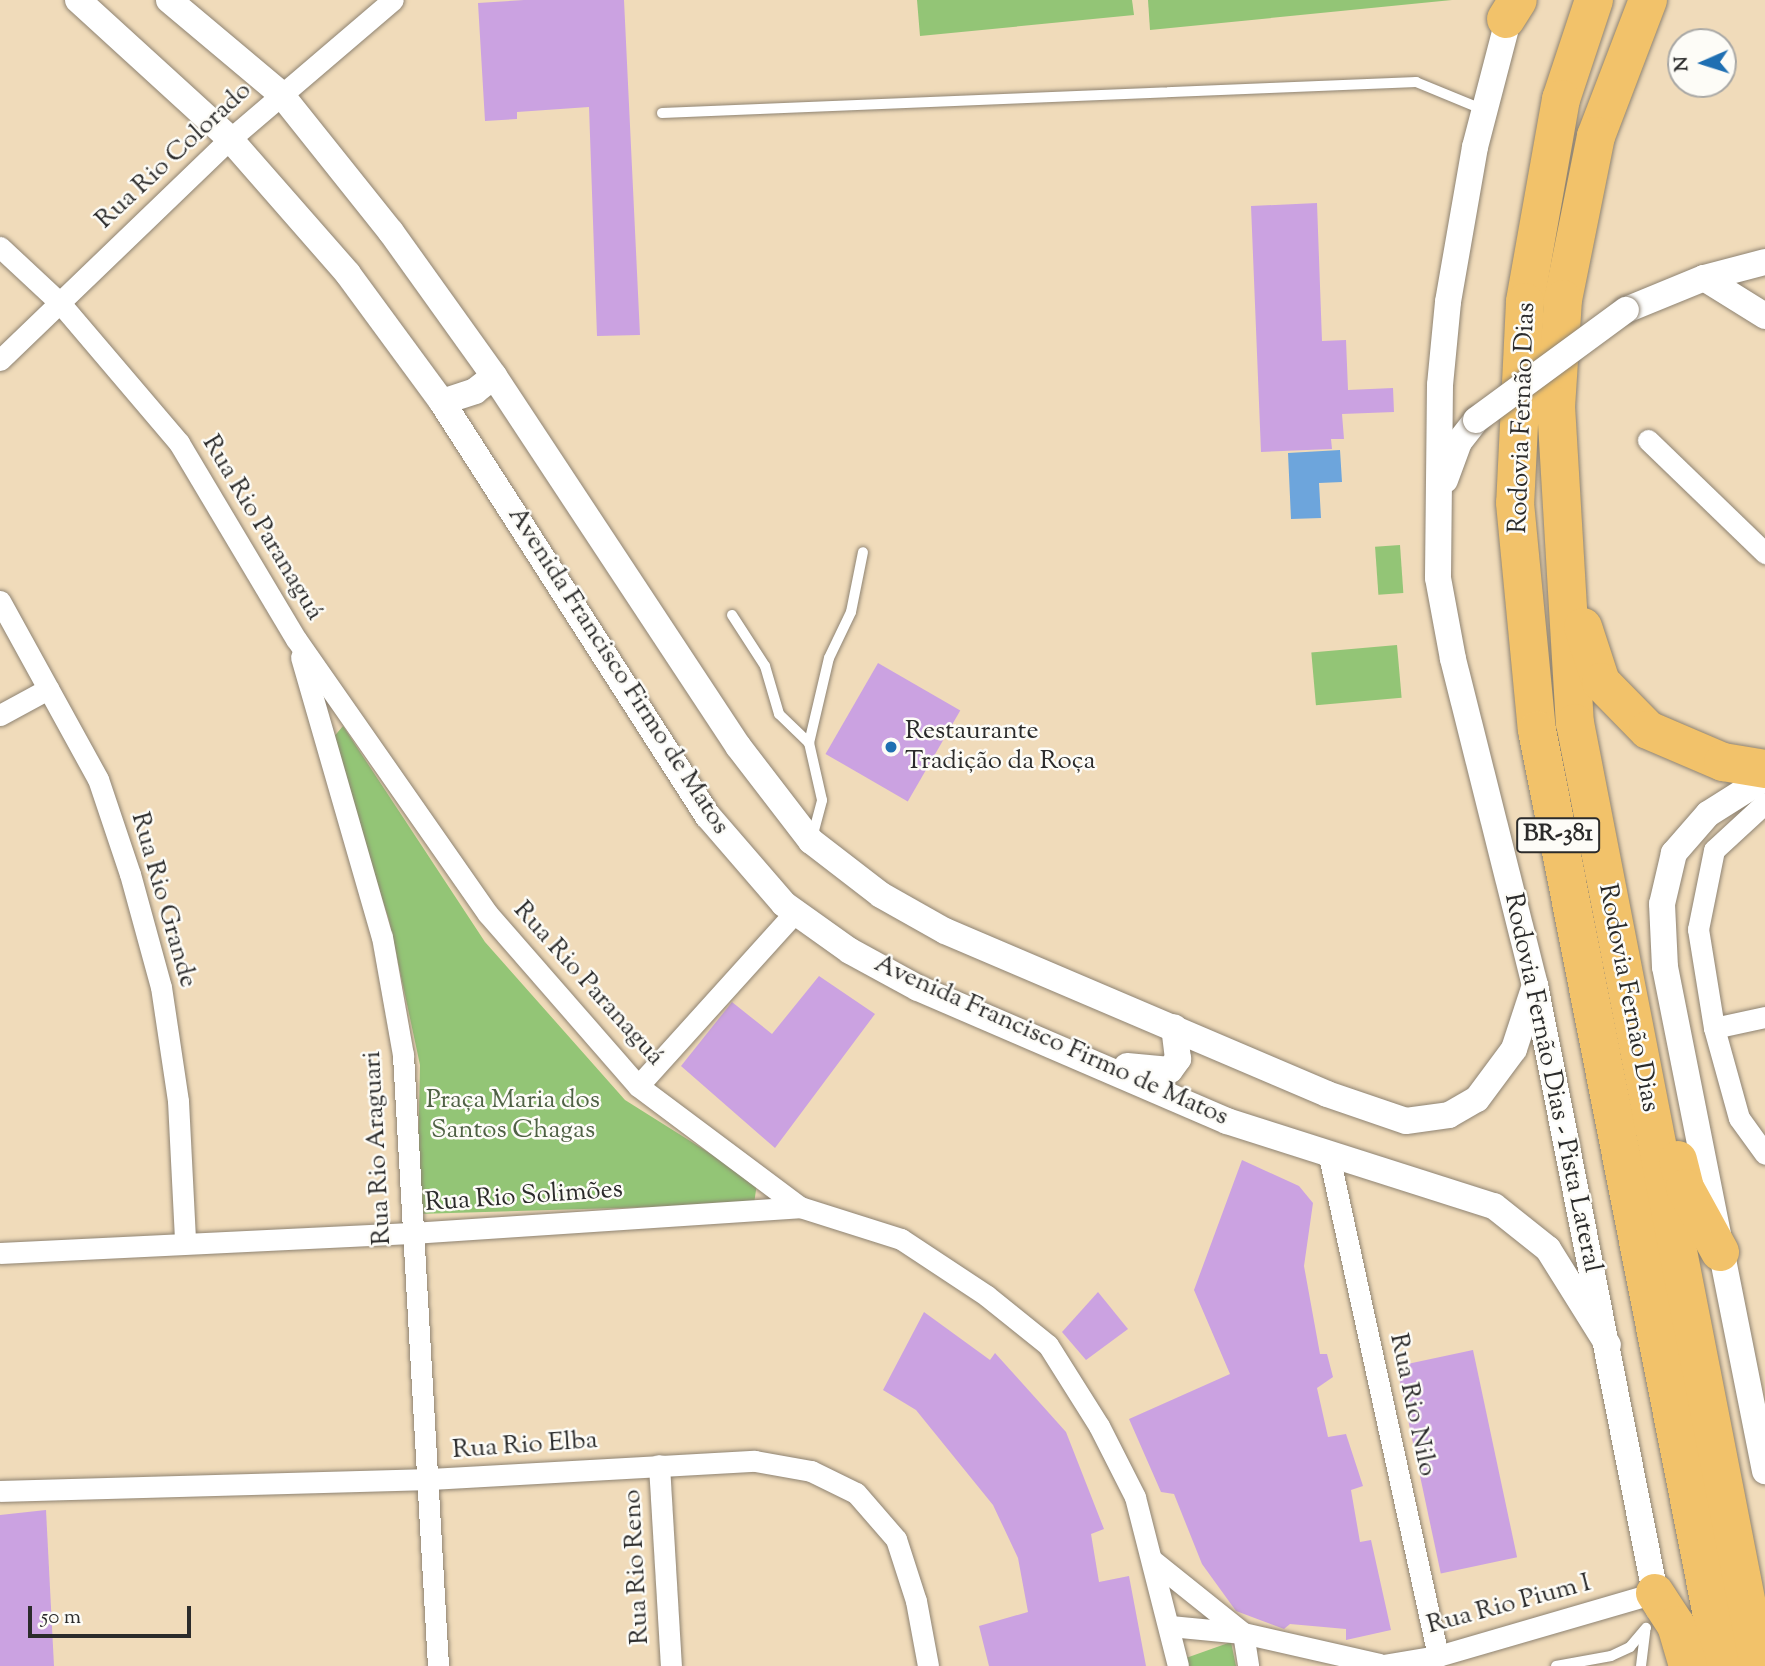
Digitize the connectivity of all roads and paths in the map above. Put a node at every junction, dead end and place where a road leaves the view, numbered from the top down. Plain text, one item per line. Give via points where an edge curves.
1 (78, 0) edge
2 (169, 0) edge
3 (393, 0) edge
4 (1594, 0) edge
5 (1648, 0) edge
6 (1513, 6) edge
7 (280, 93) junction
8 (1484, 110) junction
9 (662, 113) dead end
10 (230, 139) junction
11 (0, 247) edge
12 (1765, 262) edge
13 (1704, 278) junction
14 (60, 303) junction
15 (1765, 316) edge
16 (0, 360) edge
17 (494, 376) junction
18 (442, 402) junction
19 (1556, 406) junction
20 (1648, 440) dead end
21 (1437, 502) junction
22 (863, 552) dead end
23 (1765, 553) edge
24 (0, 601) edge
25 (732, 615) dead end
26 (296, 639) junction
27 (48, 689) junction
28 (0, 715) edge
29 (809, 743) junction
30 (1765, 769) edge
31 (1765, 778) edge
32 (1765, 803) edge
33 (811, 841) junction
34 (795, 912) junction
35 (1618, 950) junction
36 (1535, 985) junction
37 (1765, 1017) edge
38 (1174, 1027) junction
39 (1714, 1028) junction
40 (1077, 1055) junction
41 (638, 1086) junction
42 (1765, 1154) edge
43 (1329, 1156) junction
44 (800, 1207) junction
45 (411, 1233) junction
46 (185, 1241) junction
47 (0, 1252) edge
48 (1720, 1252) junction
49 (1608, 1345) junction
50 (659, 1465) junction
51 (1765, 1471) edge
52 (430, 1479) junction
53 (0, 1491) edge
54 (1152, 1560) junction
55 (1653, 1611) junction
56 (1170, 1626) junction
57 (1243, 1633) junction
58 (1439, 1661) edge
59 (1378, 1665) edge
60 (438, 1666) edge
61 (671, 1666) edge
62 (929, 1666) edge
63 (1178, 1666) edge
64 (1248, 1666) edge
65 (1556, 1666) edge
66 (1641, 1666) edge
67 (1670, 1666) edge
68 (1688, 1666) edge
69 (1722, 1666) edge
70 (1759, 1666) edge

1 - 10 street, Avenida Francisco Firmo de Matos
2 - 7 street
3 - 7 street, Rua Rio Colorado
4 - 69 highway, Rodovia Fernão Dias / BR-381 via 1561,99 1525,302 1515,503 1537,730
5 - 19 highway, Rodovia Fernão Dias / BR-381 via 1596,136 1563,299
6 - 8 street, BR-381
7 - 10 street, Rua Rio Colorado
7 - 17 street via 391,232
8 - 9 lane via 1416,82
8 - 21 street, BR-381 via 1448,302
10 - 14 street, Rua Rio Colorado
10 - 18 street, Avenida Francisco Firmo de Matos via 348,274
11 - 14 street, Rua Rio Paranaguá
12 - 13 street
13 - 15 street
13 - 21 street, bridge via 1626,310 1476,420 1458,442
14 - 16 street, Rua Rio Colorado
14 - 26 street, Rua Rio Paranaguá via 179,443
17 - 18 street via 475,391
17 - 33 street via 738,746
18 - 34 street, Avenida Francisco Firmo de Matos via 708,816
19 - 30 highway via 1563,423 1581,621 1601,682 1648,730 1723,762
19 - 35 highway, Rodovia Fernão Dias / BR-381 via 1575,723
20 - 23 street
21 - 36 street, Rodovia Fernão Dias - Pista Lateral / BR-381 via 1438,578 1453,659
22 - 29 lane via 851,612 829,658
24 - 27 street, Rua Rio Grande
25 - 29 lane via 765,666 779,714
26 - 41 street, Rua Rio Paranaguá via 488,914
26 - 45 street, Rua Rio Araguari via 382,937 403,1055
27 - 28 street
27 - 46 street, Rua Rio Grande via 98,779 161,988 178,1101
29 - 33 lane via 822,800
31 - 48 street via 1708,814 1674,853 1662,904 1665,967
32 - 39 street via 1714,850 1698,929
33 - 38 street via 881,895 945,931
34 - 40 street, Avenida Francisco Firmo de Matos via 850,951 918,988
34 - 41 street
35 - 48 highway via 1634,983 1685,1188
35 - 70 highway, Rodovia Fernão Dias / BR-381
36 - 38 street via 1514,1049 1477,1099 1448,1115 1406,1121 1327,1094
36 - 49 street, Rodovia Fernão Dias - Pista Lateral / BR-381
37 - 39 street
38 - 40 street via 1178,1059 1170,1070 1153,1072
39 - 42 street via 1739,1118
40 - 43 street, Avenida Francisco Firmo de Matos via 1227,1121
41 - 44 street, Rua Rio Paranaguá
43 - 49 street, Avenida Francisco Firmo de Matos via 1494,1206 1548,1249
43 - 58 street, Rua Rio Nilo
44 - 45 street, Rua Rio Solimões
44 - 54 street, Rua Rio Paranaguá via 901,1239 988,1296 1048,1345 1099,1426 1135,1496
45 - 46 street, Rua Rio Solimões
45 - 52 street, Rua Rio Araguari
46 - 47 street, Rua Rio Solimões
48 - 51 street
49 - 55 street, Rodovia Fernão Dias - Pista Lateral / BR-381
50 - 52 street, Rua Rio Elba
50 - 61 street, Rua Rio Reno
50 - 62 street, Rua Rio Elba via 755,1461 811,1471 856,1493 896,1539 916,1601
52 - 53 street, Rua Rio Elba
52 - 60 street, Rua Rio Araguari
54 - 56 street, Rua Rio Paranaguá
54 - 57 street
55 - 58 street, Rua Rio Pium I
55 - 65 lane via 1630,1647 1611,1656
55 - 66 lane
55 - 67 street, Rodovia Fernão Dias - Pista Lateral / BR-381
55 - 68 highway via 1676,1625
56 - 57 street
56 - 63 street, Rua Rio Paranaguá
57 - 59 street
57 - 64 street
58 - 59 street, Rua Rio Pium I

